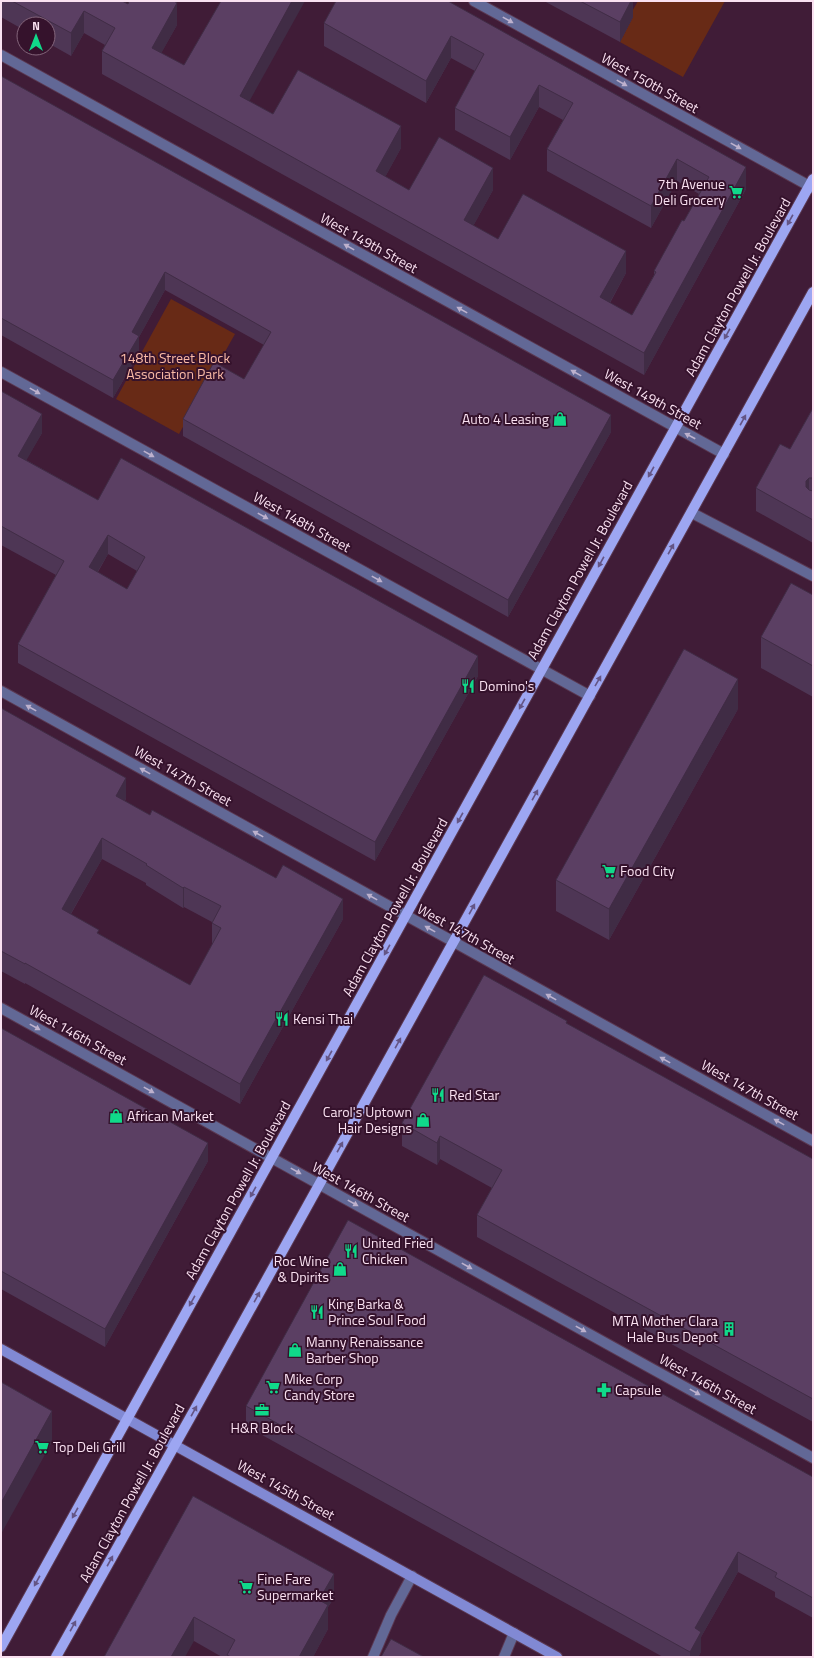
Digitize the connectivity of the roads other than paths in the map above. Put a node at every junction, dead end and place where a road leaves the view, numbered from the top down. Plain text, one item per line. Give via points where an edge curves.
1 (474, 1) edge
2 (1, 55) edge
3 (812, 185) edge
4 (813, 292) edge
5 (1, 372) edge
6 (676, 428) junction
7 (724, 454) junction
8 (692, 513) junction
9 (813, 576) edge
10 (541, 670) junction
11 (1, 691) edge
12 (590, 696) junction
13 (406, 916) junction
14 (453, 943) junction
15 (1, 1008) edge
16 (813, 1141) edge
17 (272, 1158) junction
18 (319, 1184) junction
19 (1, 1349) edge
20 (127, 1419) junction
21 (175, 1445) junction
22 (813, 1458) edge
23 (412, 1576) junction
24 (514, 1633) junction
25 (1, 1647) edge
26 (56, 1657) edge
27 (373, 1657) edge
28 (504, 1657) edge
29 (557, 1657) edge

1 -> 3 street, West 150th Street
6 -> 2 street, West 149th Street
3 -> 6 main road, Adam Clayton Powell Jr. Boulevard
7 -> 4 main road, Adam Clayton Powell Jr. Boulevard
5 -> 10 street, West 148th Street
7 -> 6 street, West 149th Street
6 -> 10 main road, Adam Clayton Powell Jr. Boulevard
7 - 8 main road, Adam Clayton Powell Jr. Boulevard
8 - 9 street
12 -> 8 main road, Adam Clayton Powell Jr. Boulevard
10 - 12 street, West 148th Street
10 -> 13 main road, Adam Clayton Powell Jr. Boulevard
13 -> 11 street, West 147th Street
14 -> 12 main road, Adam Clayton Powell Jr. Boulevard
14 -> 13 street, West 147th Street
13 -> 17 main road, Adam Clayton Powell Jr. Boulevard
16 -> 14 street, West 147th Street
18 -> 14 main road, Adam Clayton Powell Jr. Boulevard
15 -> 17 street, West 146th Street
17 -> 18 street, West 146th Street
17 -> 20 main road, Adam Clayton Powell Jr. Boulevard
21 -> 18 main road, Adam Clayton Powell Jr. Boulevard
18 -> 22 street, West 146th Street
19 - 20 main road, West 145th Street
20 - 21 main road, West 145th Street
20 -> 25 main road, Adam Clayton Powell Jr. Boulevard
21 - 23 main road, West 145th Street
26 -> 21 main road, Adam Clayton Powell Jr. Boulevard
23 - 24 main road, West 145th Street
23 - 27 street via 391,1615
24 - 28 street
24 - 29 main road, West 145th Street

